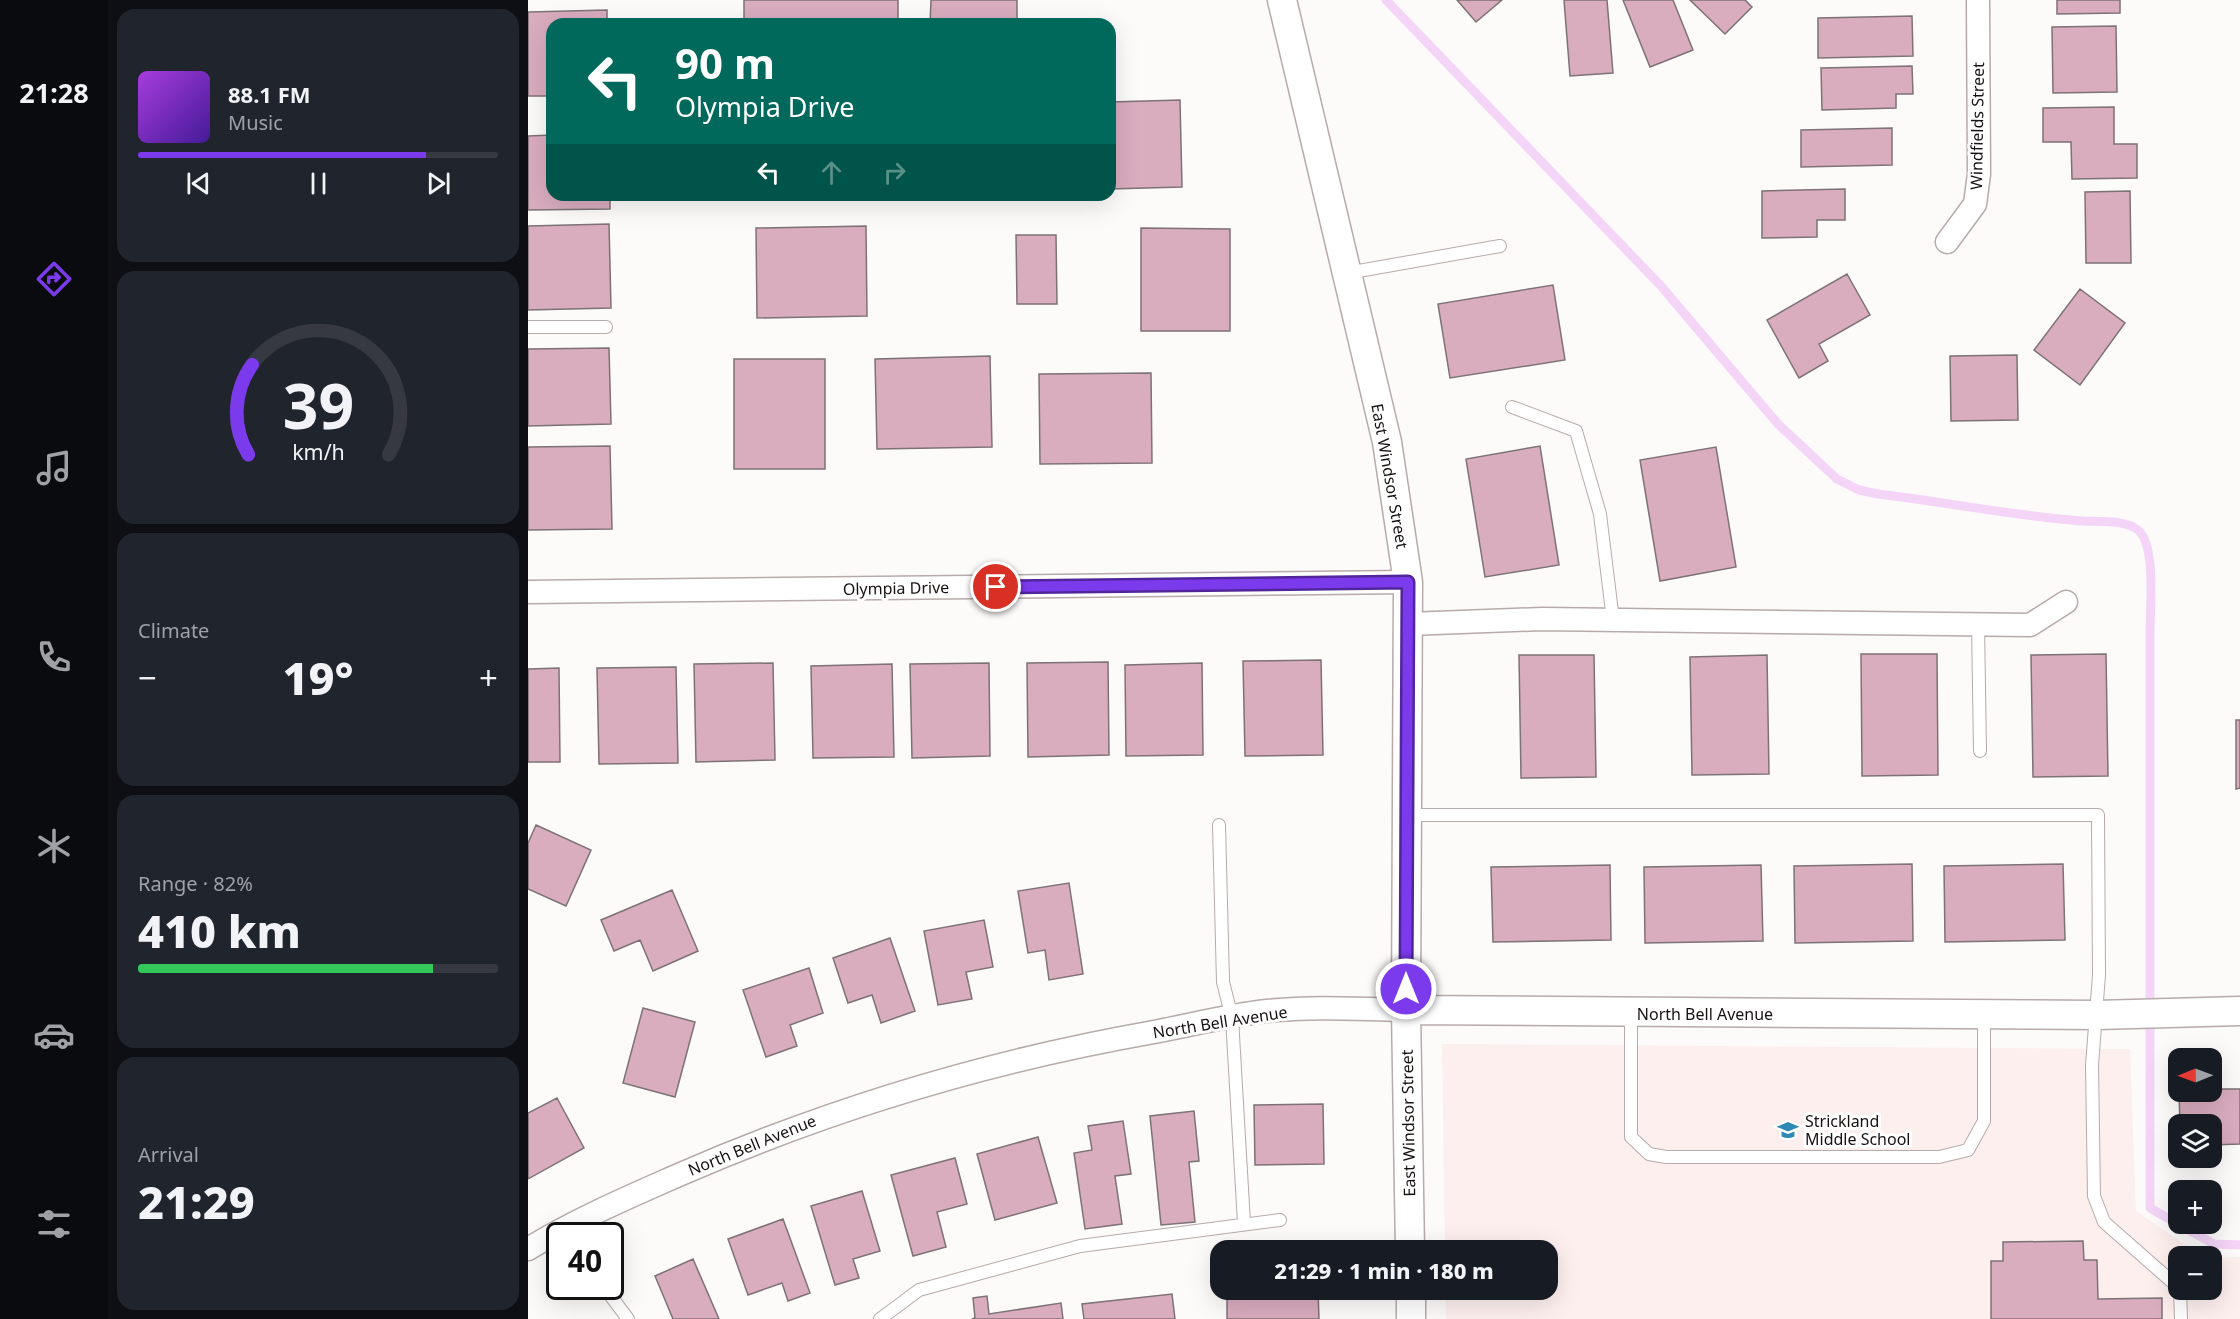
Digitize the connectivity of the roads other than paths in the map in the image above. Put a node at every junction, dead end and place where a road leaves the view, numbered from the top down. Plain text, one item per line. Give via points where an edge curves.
1 (1282, 0) edge
2 (1978, 0) edge
3 (1947, 242) dead end
4 (1500, 246) dead end
5 (1347, 273) junction
6 (528, 327) edge
7 (606, 327) dead end
8 (1512, 407) dead end
9 (1408, 582) junction
10 (528, 592) edge
11 (2066, 602) dead end
12 (1613, 620) junction
13 (1408, 624) junction
14 (1978, 624) junction
15 (1980, 751) dead end
16 (1406, 815) junction
17 (1219, 825) dead end
18 (1406, 1010) junction
19 (2240, 1011) edge
20 (1631, 1014) junction
21 (1984, 1014) junction
22 (2100, 1015) junction
23 (1232, 1018) junction
24 (1280, 1220) dead end
25 (585, 1222) edge
26 (1244, 1223) junction
27 (1410, 1240) edge
28 (546, 1241) edge
29 (528, 1249) edge
30 (2168, 1278) edge
31 (614, 1300) edge
32 (1411, 1300) edge
33 (2180, 1300) edge
34 (628, 1319) edge
35 (880, 1319) edge
36 (1412, 1319) edge
37 (2181, 1319) edge

1 - 5 street, East Windsor Street
2 - 3 street, Windfields Street via 1979,174 1975,204
4 - 5 lane
5 - 9 street, East Windsor Street via 1387,442
6 - 7 lane
8 - 12 lane via 1576,430 1600,514
9 - 10 street, Olympia Drive
9 - 13 street, East Windsor Street
11 - 14 street via 2030,625
12 - 13 street
12 - 14 street
13 - 16 street, East Windsor Street
14 - 15 lane
16 - 18 street, East Windsor Street
16 - 22 lane via 2098,815
17 - 23 lane via 1223,982
18 - 20 street, North Bell Avenue
18 - 23 street, North Bell Avenue via 1267,1011
18 - 27 street, East Windsor Street
19 - 22 street, North Bell Avenue
20 - 21 street, North Bell Avenue
20 - 21 lane via 1631,1137 1649,1154 1721,1158 1939,1157 1968,1150 1984,1121
21 - 22 street, North Bell Avenue
22 - 30 lane via 2092,1065 2094,1196 2104,1222
23 - 25 street, North Bell Avenue via 1098,1042 856,1105 714,1160
23 - 26 lane
24 - 26 lane
26 - 35 lane via 1080,1246 919,1290
28 - 29 street, North Bell Avenue
31 - 34 lane
32 - 36 street
33 - 37 lane

